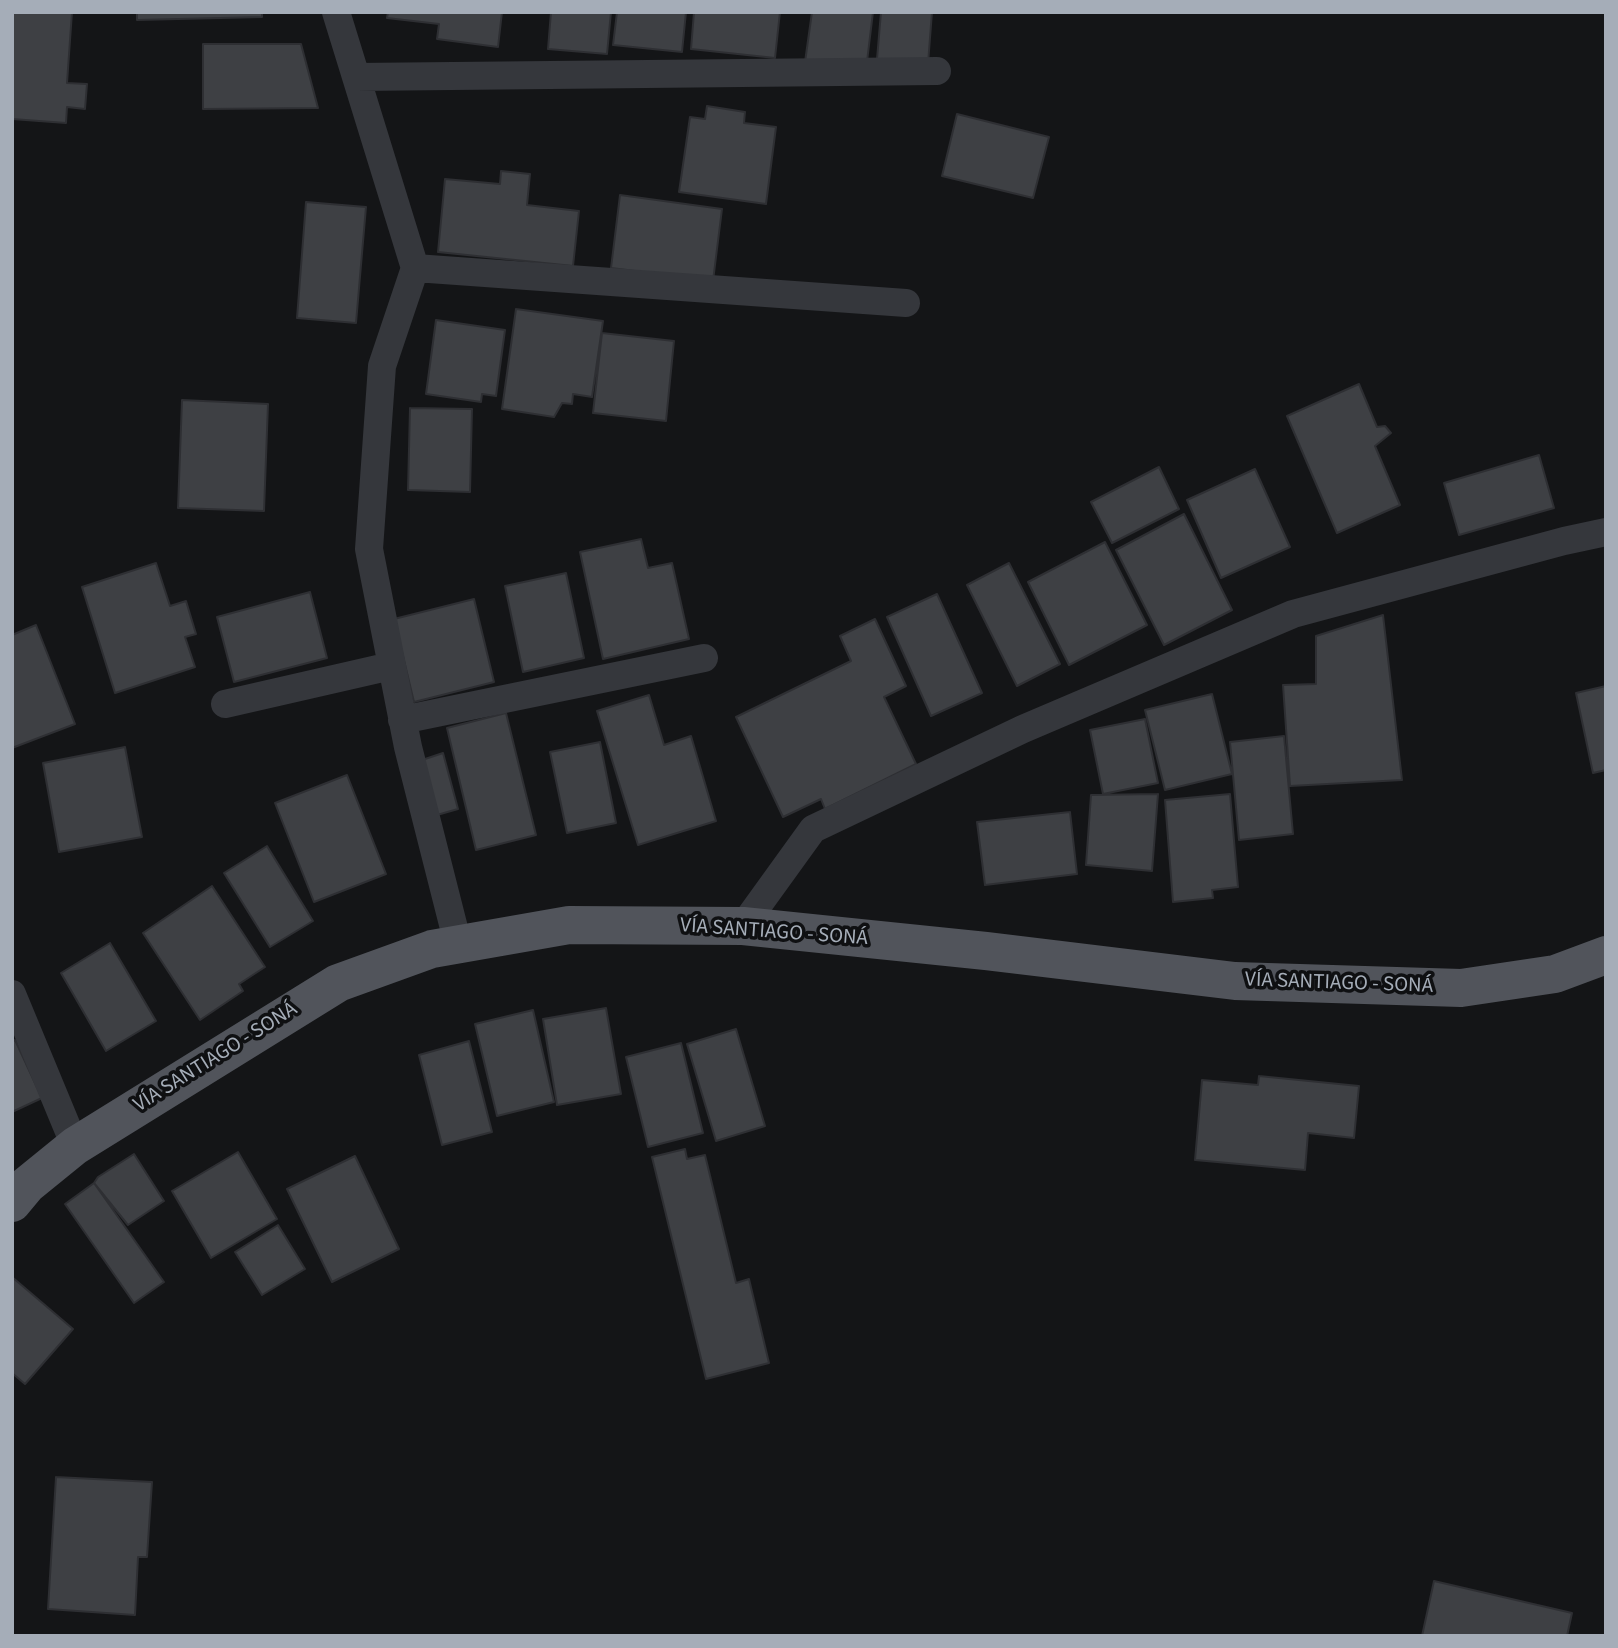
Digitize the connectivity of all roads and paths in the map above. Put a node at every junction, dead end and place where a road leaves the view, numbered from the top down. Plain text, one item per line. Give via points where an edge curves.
1 (336, 12) edge
2 (937, 71) dead end
3 (356, 77) junction
4 (415, 268) junction
5 (906, 303) dead end
6 (1606, 532) edge
7 (704, 658) dead end
8 (391, 666) junction
9 (225, 704) dead end
10 (402, 720) junction
11 (743, 926) junction
12 (458, 944) junction
13 (1606, 955) edge
14 (12, 994) edge
15 (75, 1146) junction
16 (12, 1203) edge

1 - 3 street
2 - 3 street
3 - 4 street
4 - 5 street
4 - 8 street via 382,366 369,549
6 - 11 street via 1293,614 1023,729 813,829
7 - 10 street
8 - 9 street
8 - 10 street
10 - 12 street
11 - 12 main road, VÍA SANTIAGO - SONÁ via 569,925
11 - 13 main road, VÍA SANTIAGO - SONÁ via 1235,981 1461,988 1555,974
12 - 15 main road, VÍA SANTIAGO - SONÁ via 432,948 338,983
14 - 15 street
15 - 16 main road, VÍA SANTIAGO - SONÁ

